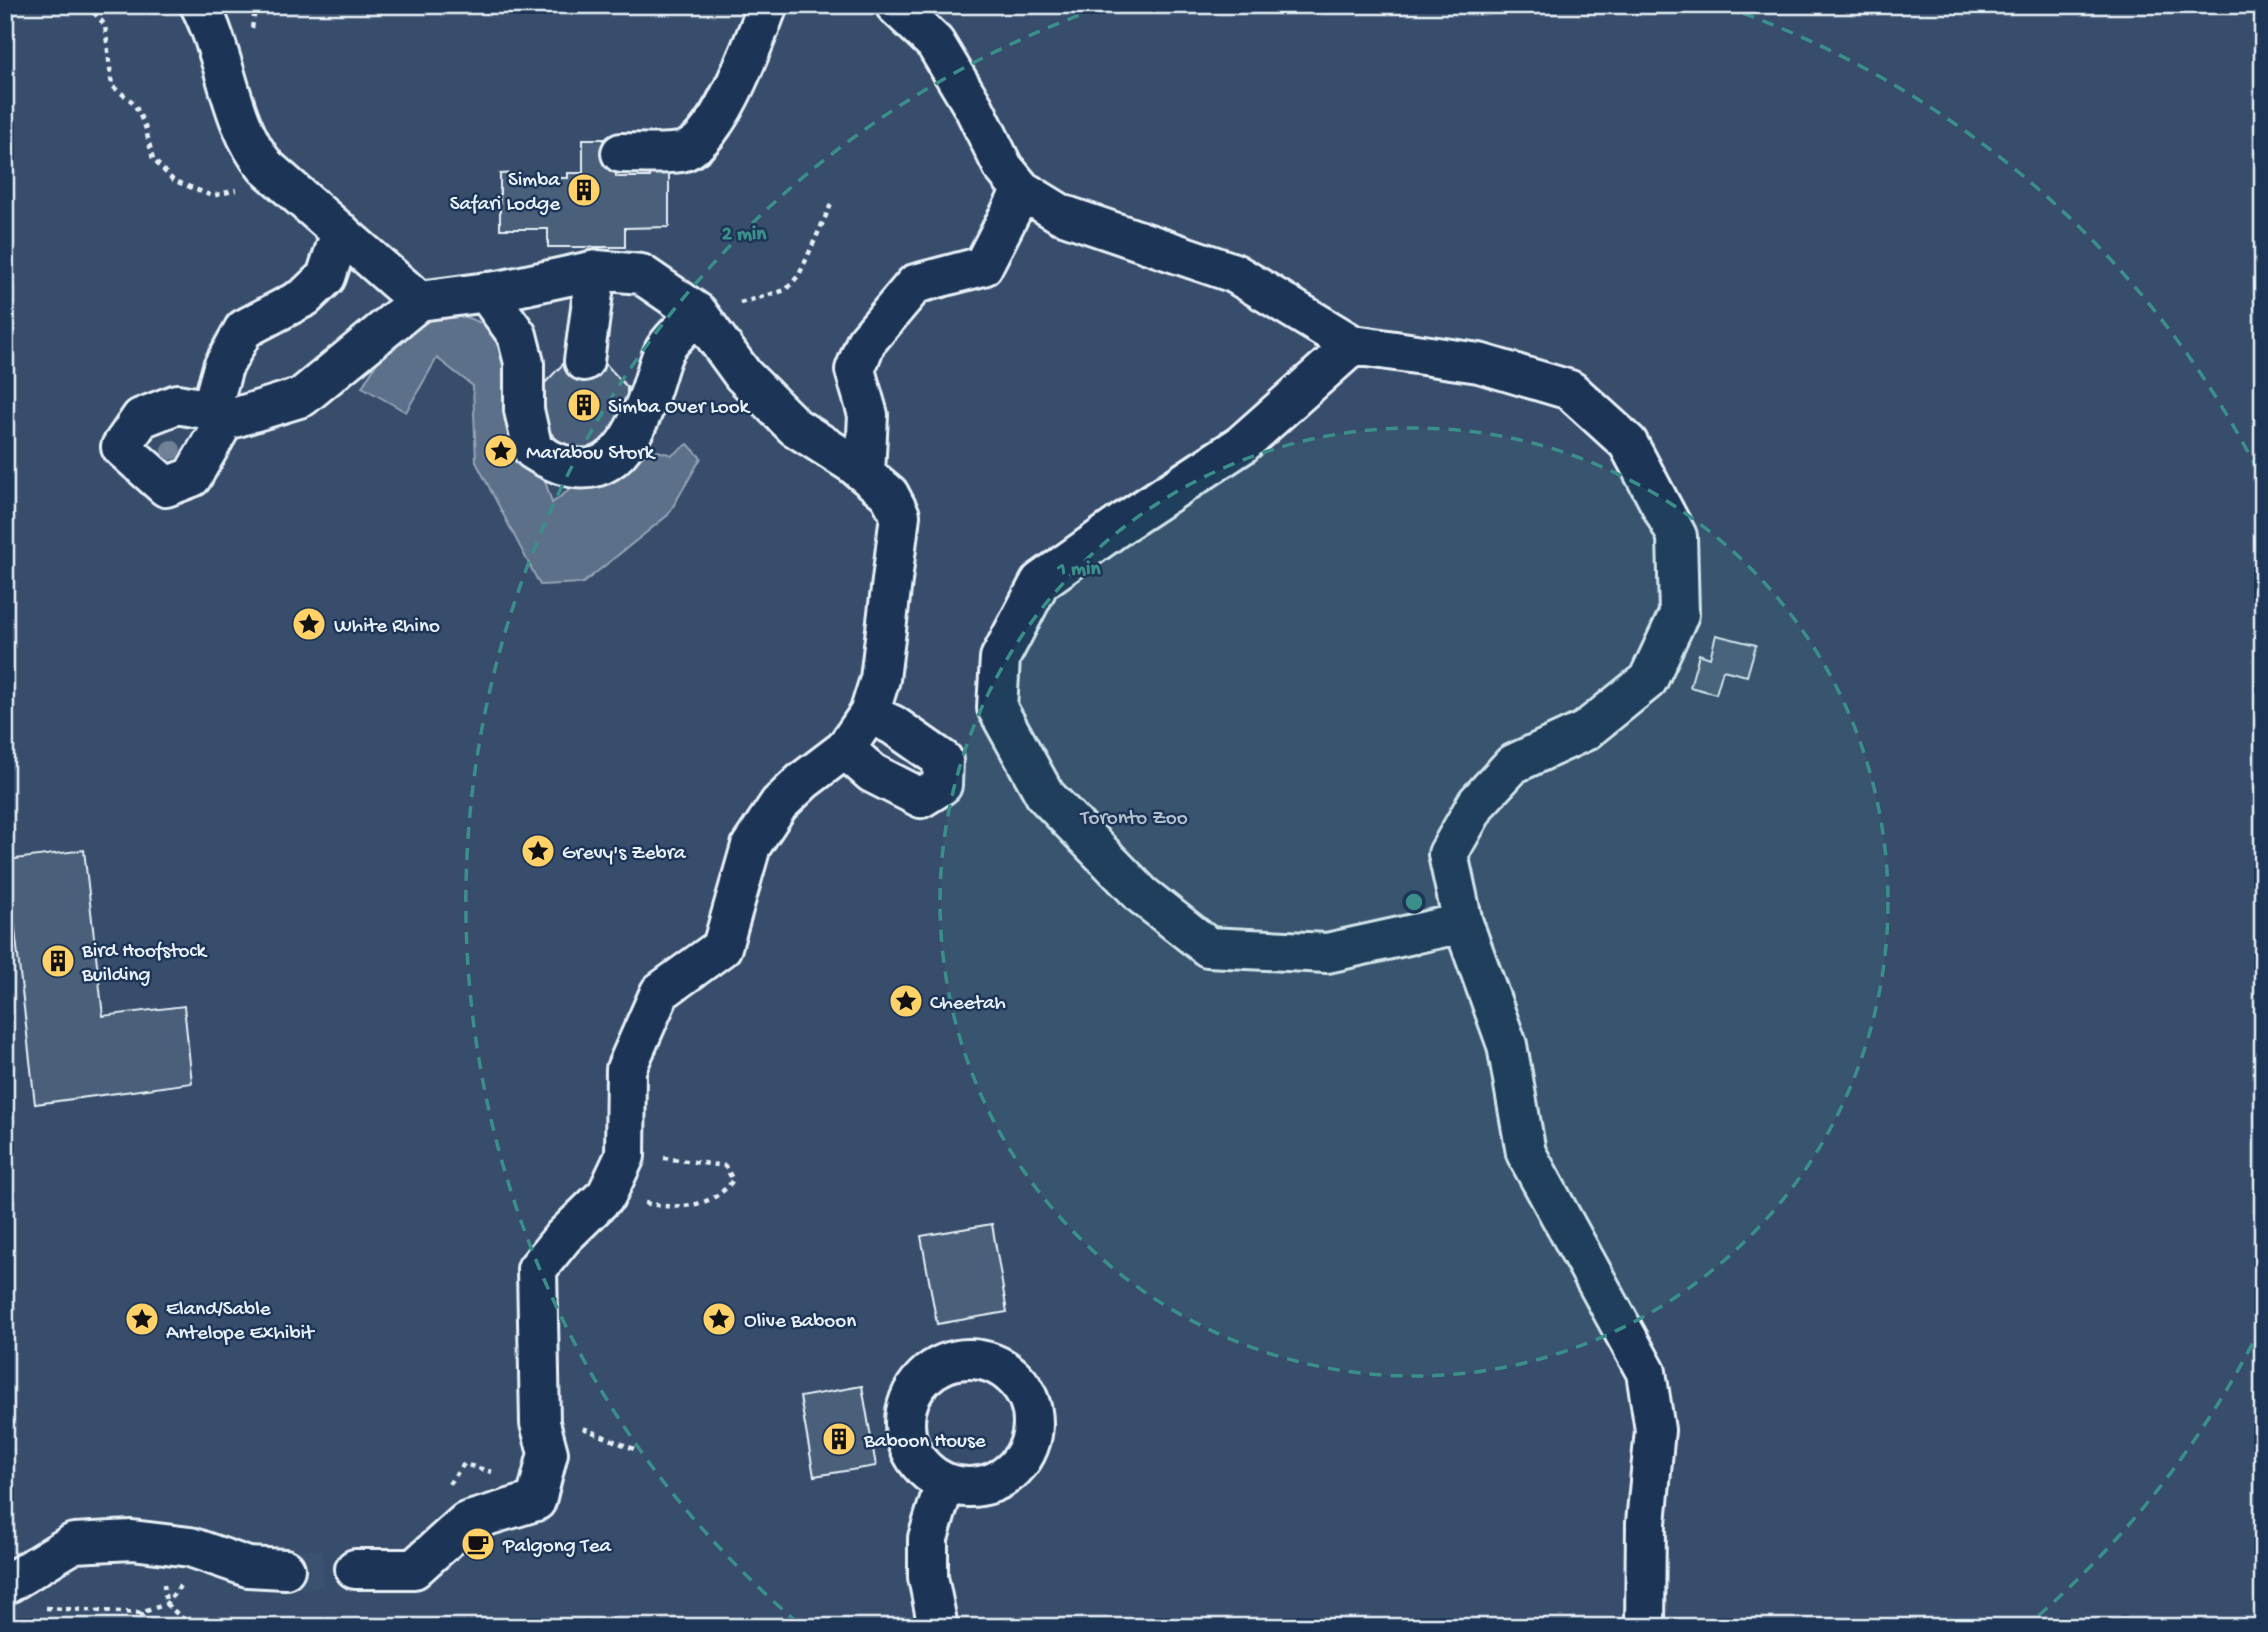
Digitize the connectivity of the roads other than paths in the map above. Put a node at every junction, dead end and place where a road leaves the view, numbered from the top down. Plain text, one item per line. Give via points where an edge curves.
1 (200, 5) edge
2 (768, 5) edge
3 (895, 5) edge
4 (621, 153) dead end
5 (1022, 190) junction
6 (341, 232) junction
7 (596, 270) junction
8 (486, 292) junction
9 (419, 301) junction
10 (698, 313) junction
11 (1353, 345) junction
12 (584, 360) dead end
13 (865, 474) junction
14 (869, 714) junction
15 (845, 749) junction
16 (1463, 923) junction
17 (945, 1483) dead end
18 (285, 1569) tunnel mouth
19 (355, 1569) tunnel mouth
20 (5, 1585) edge
21 (938, 1627) edge
22 (1644, 1627) edge

1 - 6 street via 249,147
2 - 4 street via 740,73 705,137 683,152
3 - 5 street via 935,43 1003,167
5 - 11 street via 1061,214 1234,273
5 - 13 street via 983,266 915,284 866,342 855,370 868,415
6 - 9 street
6 - 9 street via 327,277 305,297 244,329 223,367 218,416 302,397
7 - 8 street
7 - 10 street via 641,274
7 - 12 street
8 - 9 street
8 - 10 street via 517,335 533,450 558,466 591,470 619,454 635,429 665,349
10 - 13 street via 743,375 794,427
11 - 16 street via 1479,363 1570,390 1628,443 1677,536 1679,614 1648,680 1585,731 1513,764 1477,803 1448,855
11 - 16 street via 1241,445 1040,582 1000,659 997,708 1045,795 1142,895 1208,947 1326,953
13 - 14 street via 889,494 900,515 880,679
14 - 15 street
14 - 15 street via 943,760 942,785 921,798 872,773
15 - 19 street via 779,804 751,846 722,947 660,992 626,1069 625,1156 607,1194 537,1269 540,1423 548,1453 536,1501 466,1522 414,1569
16 - 22 street via 1507,1045 1526,1153 1646,1372 1655,1430 1646,1523
17 - 21 street via 928,1538 928,1577
18 - 20 street via 248,1567 159,1542 74,1543

